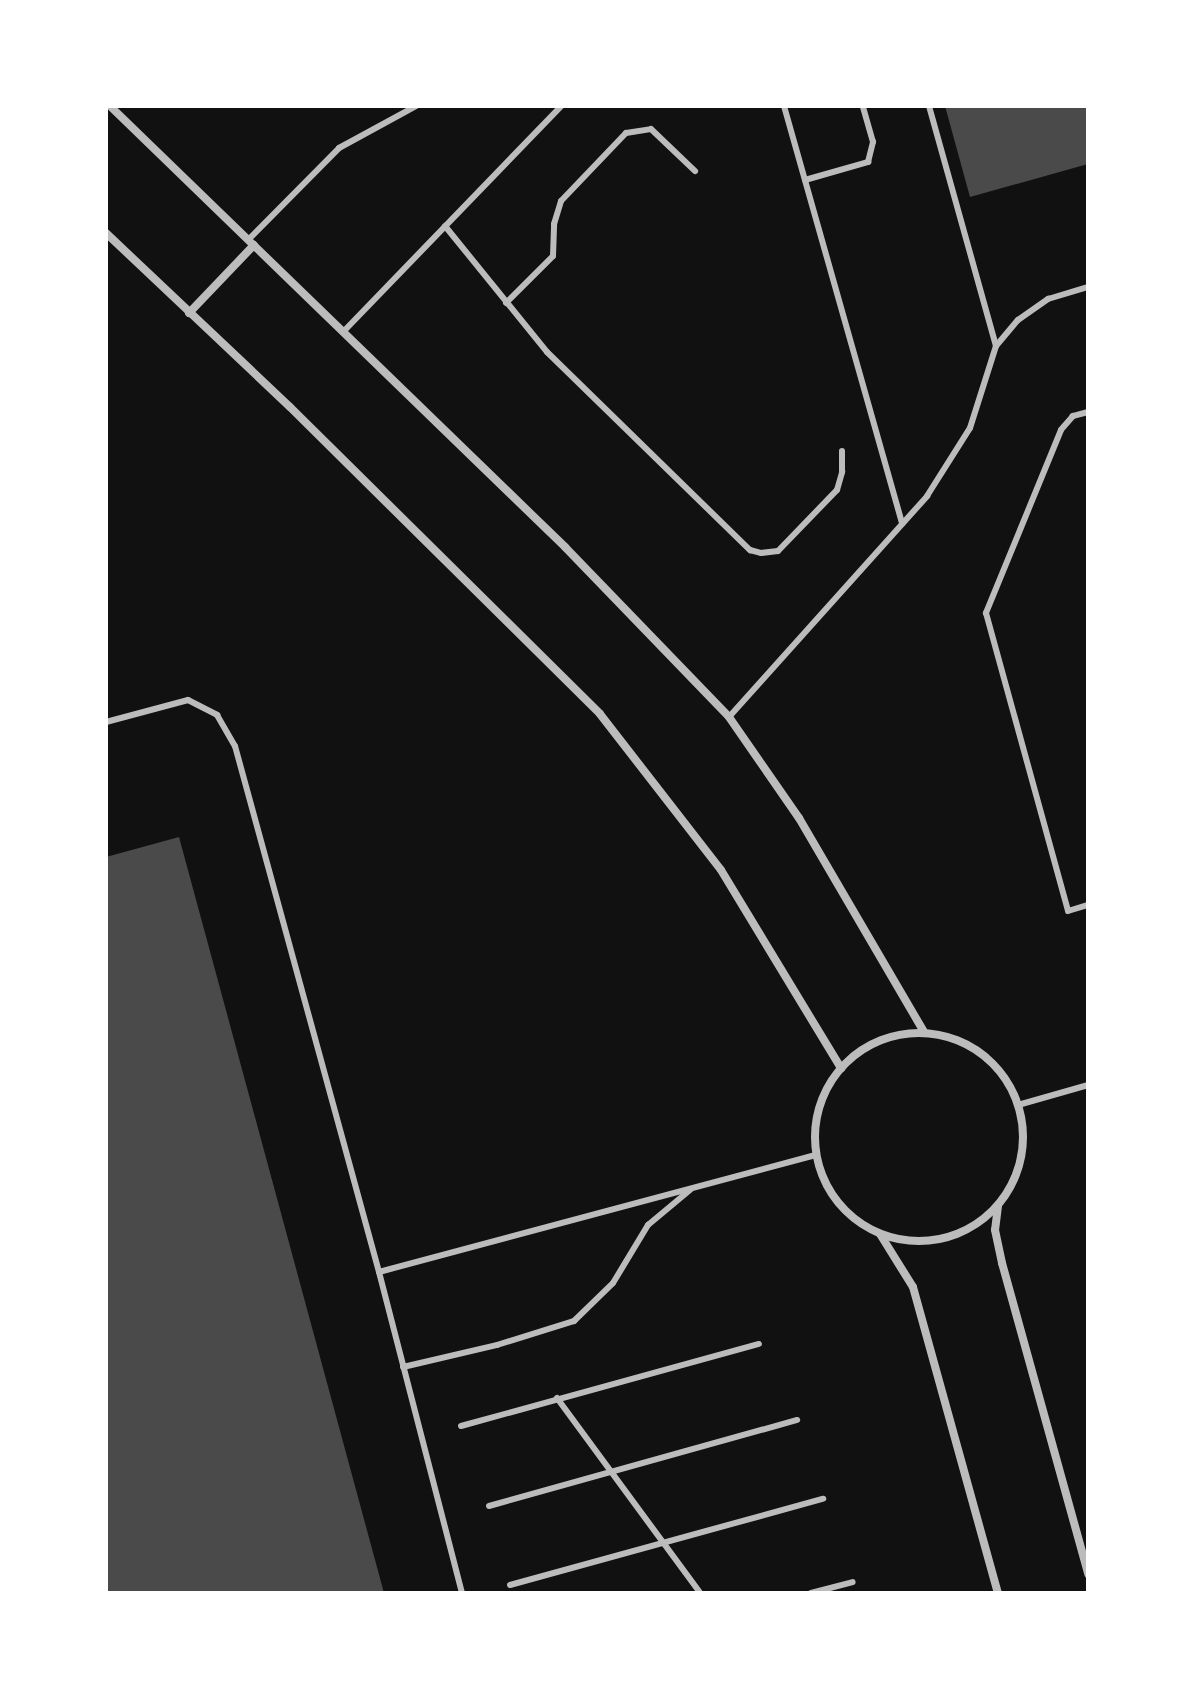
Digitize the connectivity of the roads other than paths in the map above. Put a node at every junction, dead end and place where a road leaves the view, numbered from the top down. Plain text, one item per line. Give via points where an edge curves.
1 (110, 106) edge
2 (416, 106) edge
3 (561, 106) edge
4 (784, 106) edge
5 (863, 106) edge
6 (929, 106) edge
7 (695, 171) dead end
8 (805, 180) junction
9 (445, 226) junction
10 (106, 233) edge
11 (252, 242) junction
12 (1088, 287) edge
13 (506, 303) junction
14 (189, 313) junction
15 (344, 331) junction
16 (996, 346) junction
17 (1088, 412) edge
18 (842, 451) dead end
19 (902, 524) junction
20 (729, 717) junction
21 (106, 722) edge
22 (1088, 905) edge
23 (924, 1032) junction
24 (841, 1068) junction
25 (1088, 1085) edge
26 (1018, 1105) junction
27 (817, 1155) junction
28 (693, 1188) junction
29 (998, 1206) junction
30 (880, 1234) junction
31 (379, 1272) junction
32 (759, 1344) dead end
33 (403, 1367) junction
34 (557, 1398) junction
35 (797, 1420) dead end
36 (461, 1426) dead end
37 (611, 1470) junction
38 (823, 1499) dead end
39 (489, 1506) dead end
40 (665, 1542) junction
41 (1088, 1574) edge
42 (853, 1582) dead end
43 (510, 1585) dead end
44 (462, 1593) edge
45 (700, 1593) edge
46 (811, 1593) edge
47 (998, 1593) edge

1 - 11 street
2 - 11 lane via 339,148
3 - 9 lane
4 - 8 lane
5 - 8 lane via 873,142 868,162
6 - 16 lane
7 - 13 lane via 651,129 626,133 561,201 553,256
8 - 19 lane
9 - 13 lane
9 - 15 lane
10 - 14 street
11 - 14 street
11 - 15 street
12 - 16 lane via 1048,299 1018,320
13 - 18 lane via 547,352 750,550 778,551 837,490
14 - 24 street via 600,714 721,870
15 - 20 street
16 - 19 lane via 970,428 927,496
17 - 22 lane via 1073,416 1061,430 986,613 1068,911
19 - 20 lane
20 - 23 street via 799,818
21 - 31 lane via 188,700 217,715 235,746
23 - 24 street via 893,1036 864,1048
23 - 26 street via 955,1039 983,1054 1004,1077
24 - 27 street via 824,1094 815,1124
25 - 26 lane
26 - 29 street via 1021,1158
27 - 28 lane
27 - 30 street via 828,1188 850,1215
28 - 31 lane
28 - 33 lane via 648,1225 613,1283 574,1321
29 - 30 street via 973,1226 943,1239 912,1241
29 - 41 street via 995,1230 1002,1263
30 - 47 street via 913,1287
31 - 33 lane
32 - 34 lane
33 - 44 lane
34 - 36 lane
34 - 37 lane
35 - 37 lane
37 - 39 lane
37 - 40 lane
38 - 40 lane
40 - 43 lane
40 - 45 lane
42 - 46 lane

